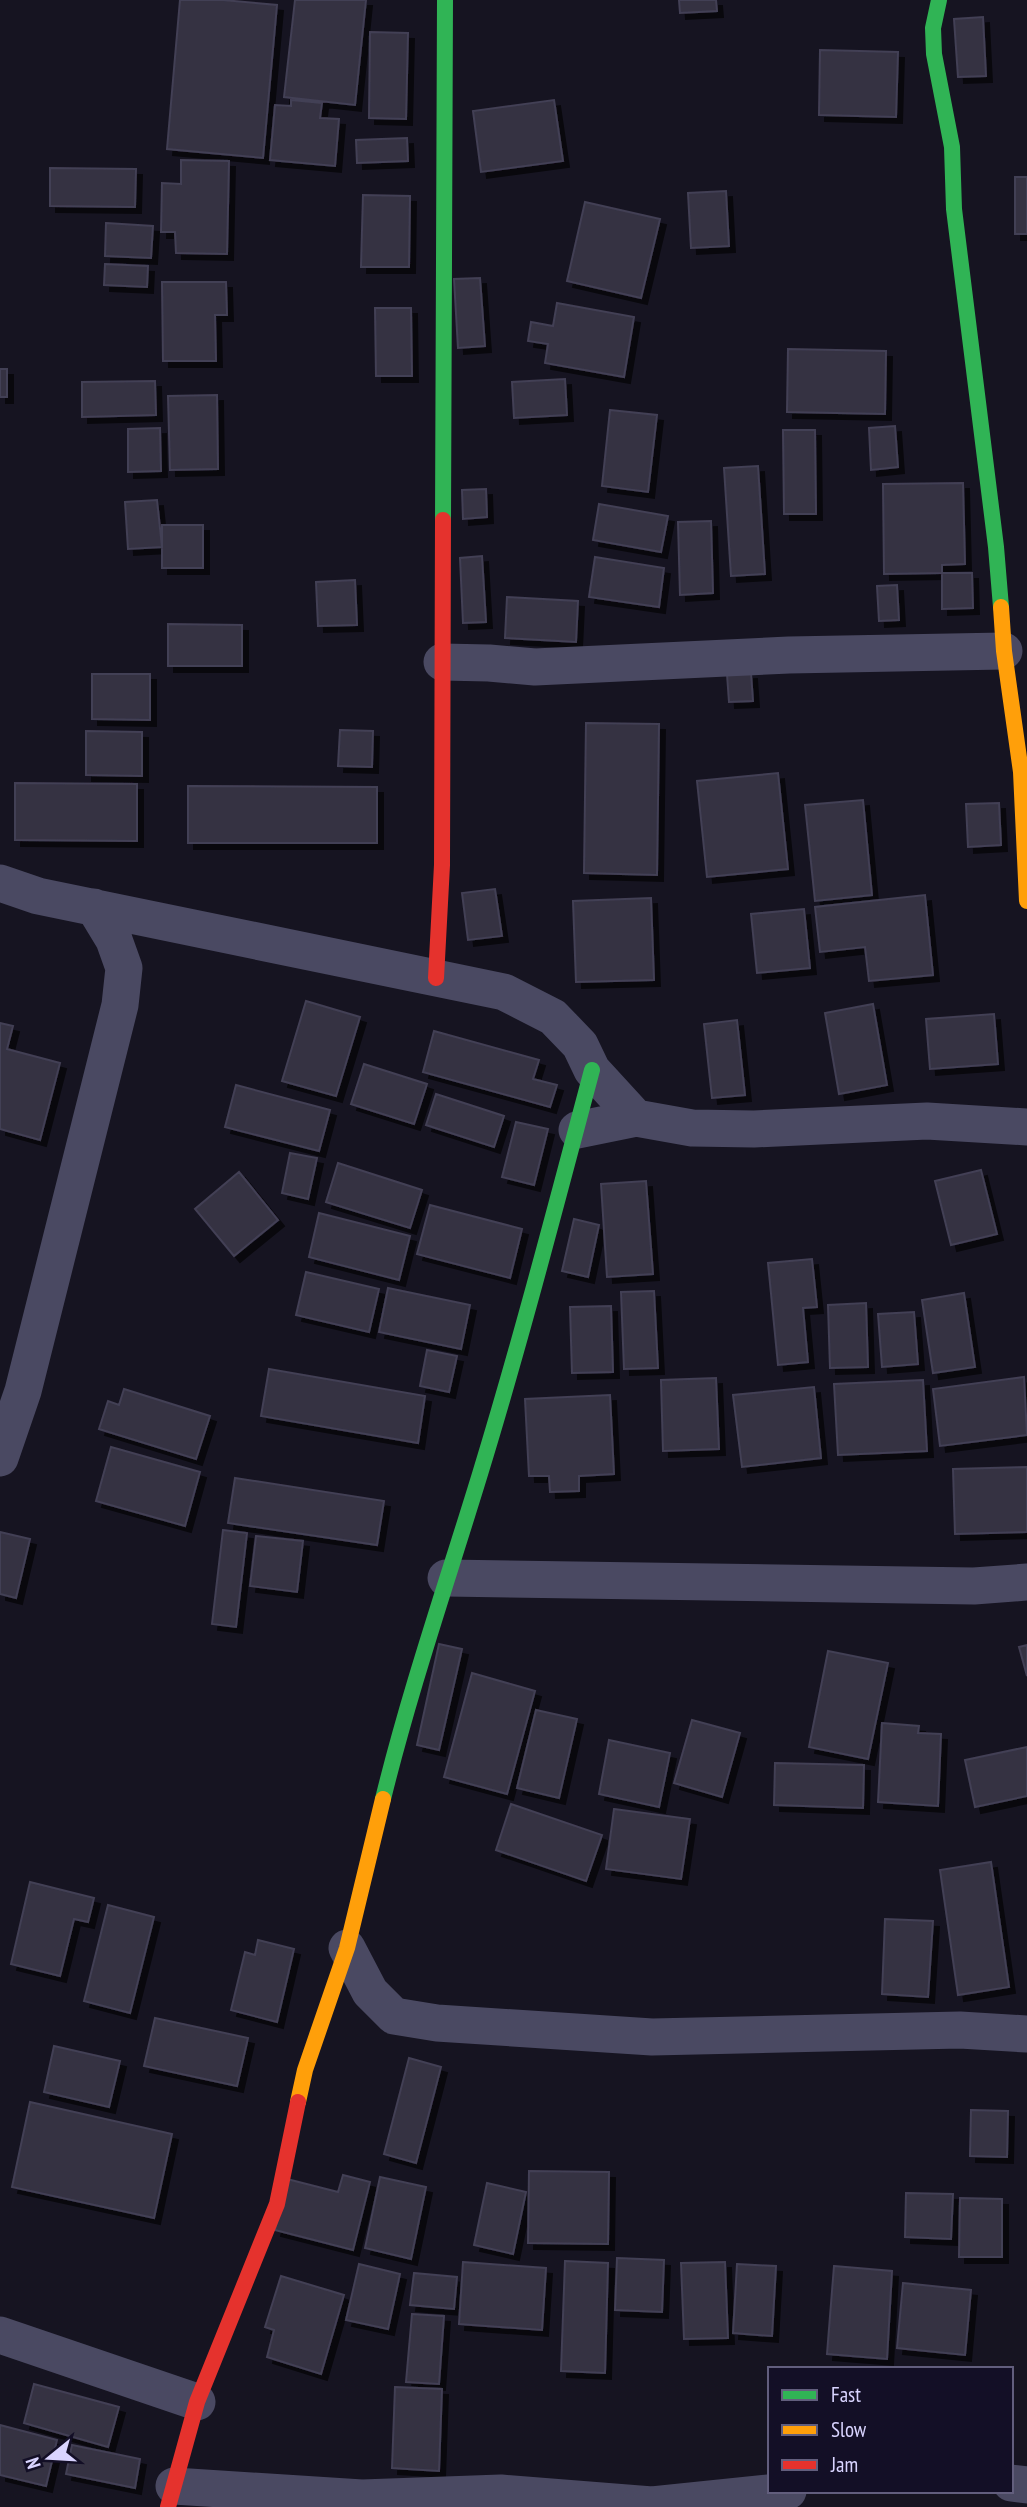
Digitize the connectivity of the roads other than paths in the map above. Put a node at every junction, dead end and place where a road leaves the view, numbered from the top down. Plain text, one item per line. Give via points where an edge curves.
1 (445, 0) edge
2 (939, 0) edge
3 (1004, 650) junction
4 (442, 662) junction
5 (0, 883) edge
6 (1027, 901) edge
7 (94, 907) junction
8 (164, 922) junction
9 (124, 968) junction
10 (436, 978) junction
11 (592, 1070) junction
12 (636, 1118) junction
13 (1027, 1127) edge
14 (577, 1130) junction
15 (0, 1458) edge
16 (446, 1578) junction
17 (1027, 1582) edge
18 (347, 1948) junction
19 (1027, 2034) edge
20 (0, 2335) edge
21 (197, 2402) junction
22 (770, 2493) edge
23 (171, 2497) edge
24 (652, 2506) edge

1 - 4 street
2 - 3 street via 934,54 952,147 954,209 996,547
3 - 4 street via 535,667
3 - 6 street via 1021,772
4 - 10 street via 442,865
5 - 7 street
7 - 8 street
7 - 9 street
8 - 9 street
8 - 10 street
9 - 15 street via 120,1005 23,1391
10 - 11 street via 504,992 553,1017 580,1045
11 - 12 street
11 - 14 street
12 - 13 street via 692,1128 928,1121
12 - 14 street
14 - 16 street via 481,1471
16 - 17 street via 974,1586
16 - 18 street via 396,1746
18 - 19 street via 370,1992 394,2016 437,2023 652,2038 960,2029
18 - 21 street via 305,2070 277,2204
20 - 21 street
21 - 23 street
22 - 24 street
23 - 24 street via 501,2493

